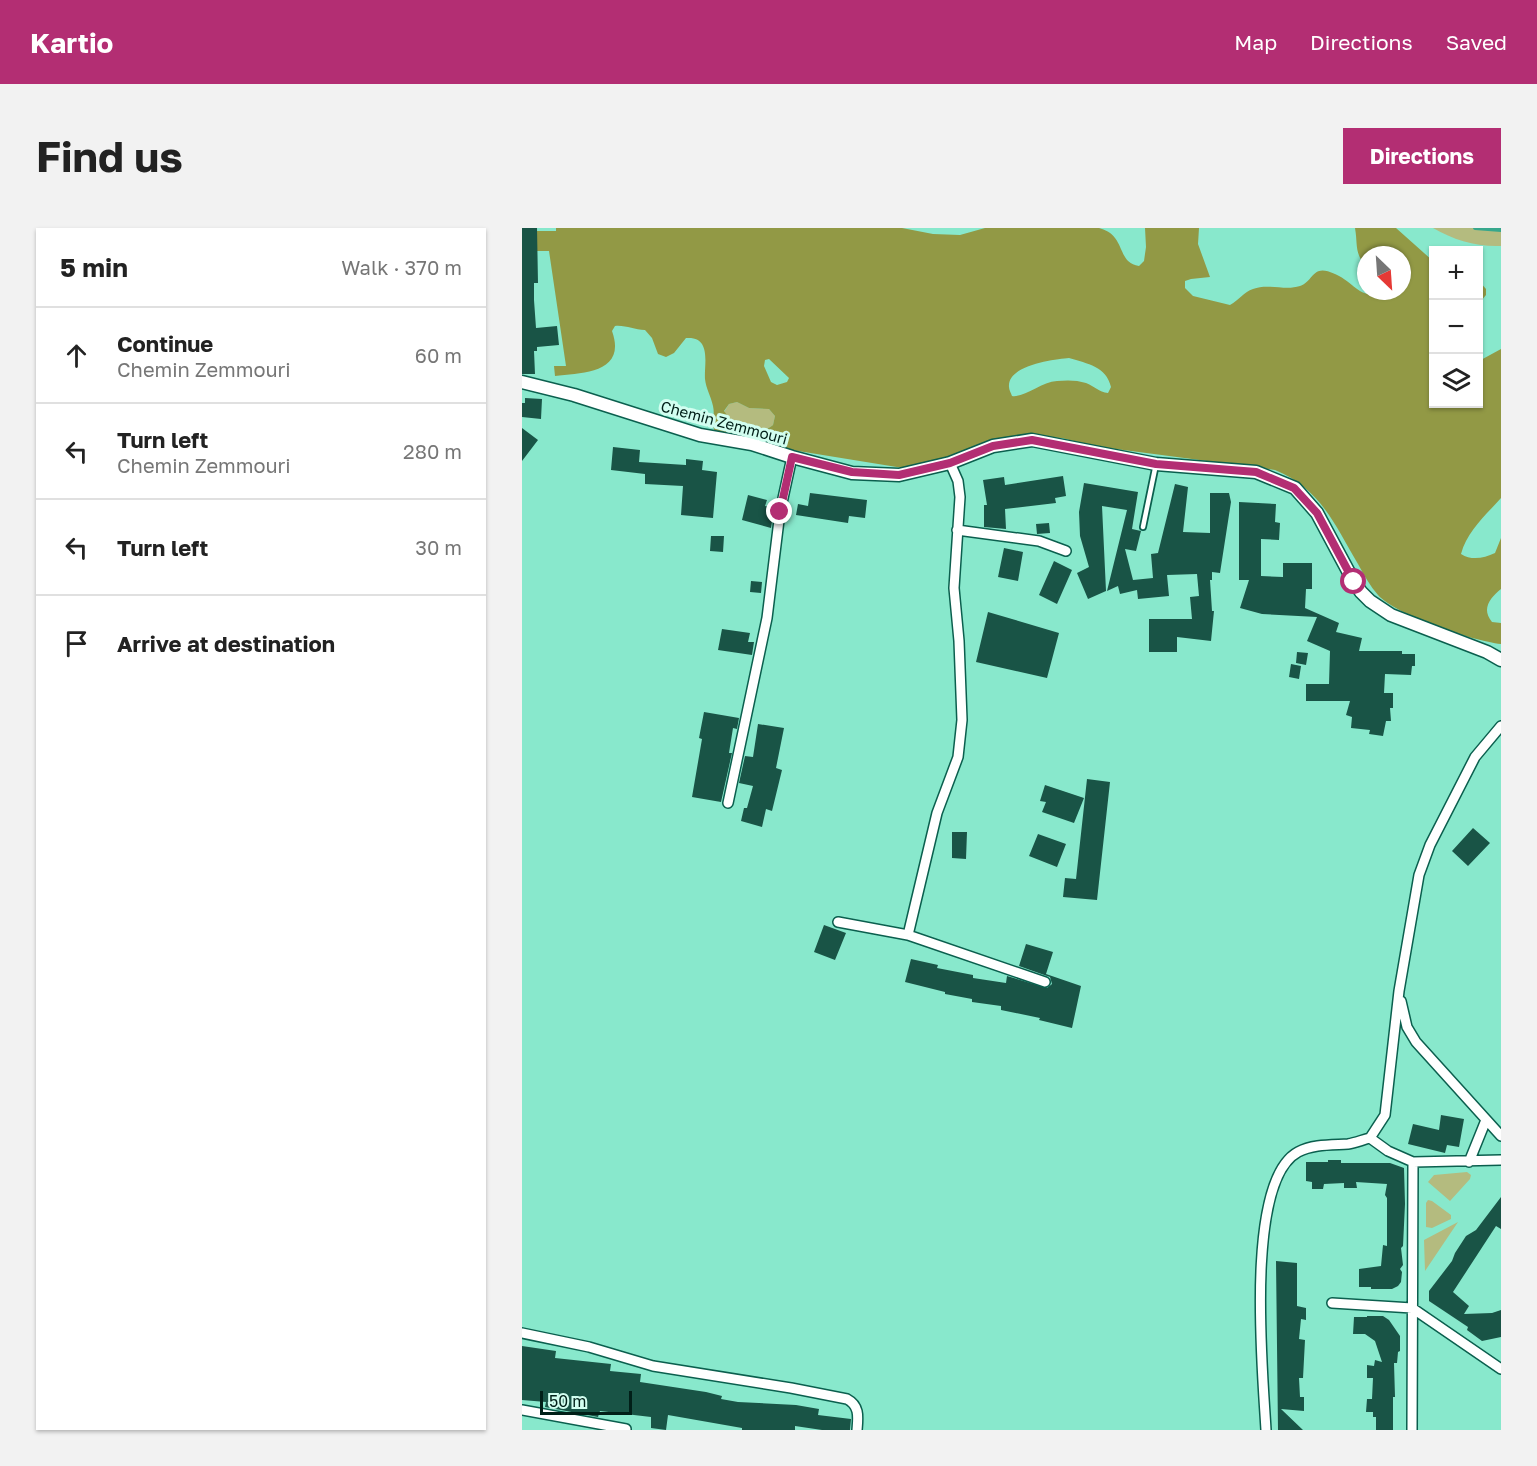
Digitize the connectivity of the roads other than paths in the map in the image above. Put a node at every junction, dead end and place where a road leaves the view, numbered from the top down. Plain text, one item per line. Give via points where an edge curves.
1 (522, 382) edge
2 (792, 457) junction
3 (950, 463) junction
4 (1156, 464) junction
5 (1143, 527) dead end
6 (957, 530) junction
7 (1065, 551) dead end
8 (1501, 651) edge
9 (1487, 652) junction
10 (1501, 660) edge
11 (1501, 726) edge
12 (729, 803) dead end
13 (837, 922) dead end
14 (908, 936) junction
15 (1045, 982) dead end
16 (1399, 991) junction
17 (1486, 1120) junction
18 (1501, 1136) edge
19 (1370, 1138) junction
20 (1501, 1160) edge
21 (1413, 1162) junction
22 (1469, 1162) junction
23 (1332, 1303) dead end
24 (1412, 1308) junction
25 (522, 1333) edge
26 (1501, 1368) edge
27 (522, 1410) edge
28 (626, 1429) edge
29 (857, 1430) edge
30 (1266, 1430) edge
31 (1412, 1430) edge

1 - 2 street, Chemin Zemmouri via 700,435 752,444
2 - 3 street, Chemin Zemmouri via 852,472 899,475
2 - 12 street via 780,512 767,618
3 - 4 street, Chemin Zemmouri via 993,446 1032,440
3 - 6 street via 960,497
4 - 5 lane
4 - 9 street, Chemin Zemmouri via 1256,472 1294,488 1317,513 1354,582 1370,601 1391,615
6 - 7 street via 1038,542
6 - 14 street via 954,588 962,720 958,757 937,813
8 - 9 street, Chemin Zemmouri
9 - 10 street, Chemin Zemmouri
11 - 16 street via 1475,757 1430,845 1419,875
13 - 14 street
14 - 15 street
16 - 17 street via 1407,1027 1416,1042
16 - 19 street via 1385,1115
17 - 18 street
17 - 22 street
19 - 21 street
19 - 30 street via 1298,1152 1284,1164 1274,1189 1264,1226 1260,1304
20 - 22 street
21 - 22 street
21 - 24 street
23 - 24 street
24 - 26 street
24 - 31 street
25 - 29 street via 653,1366 847,1399 858,1410
27 - 28 street

